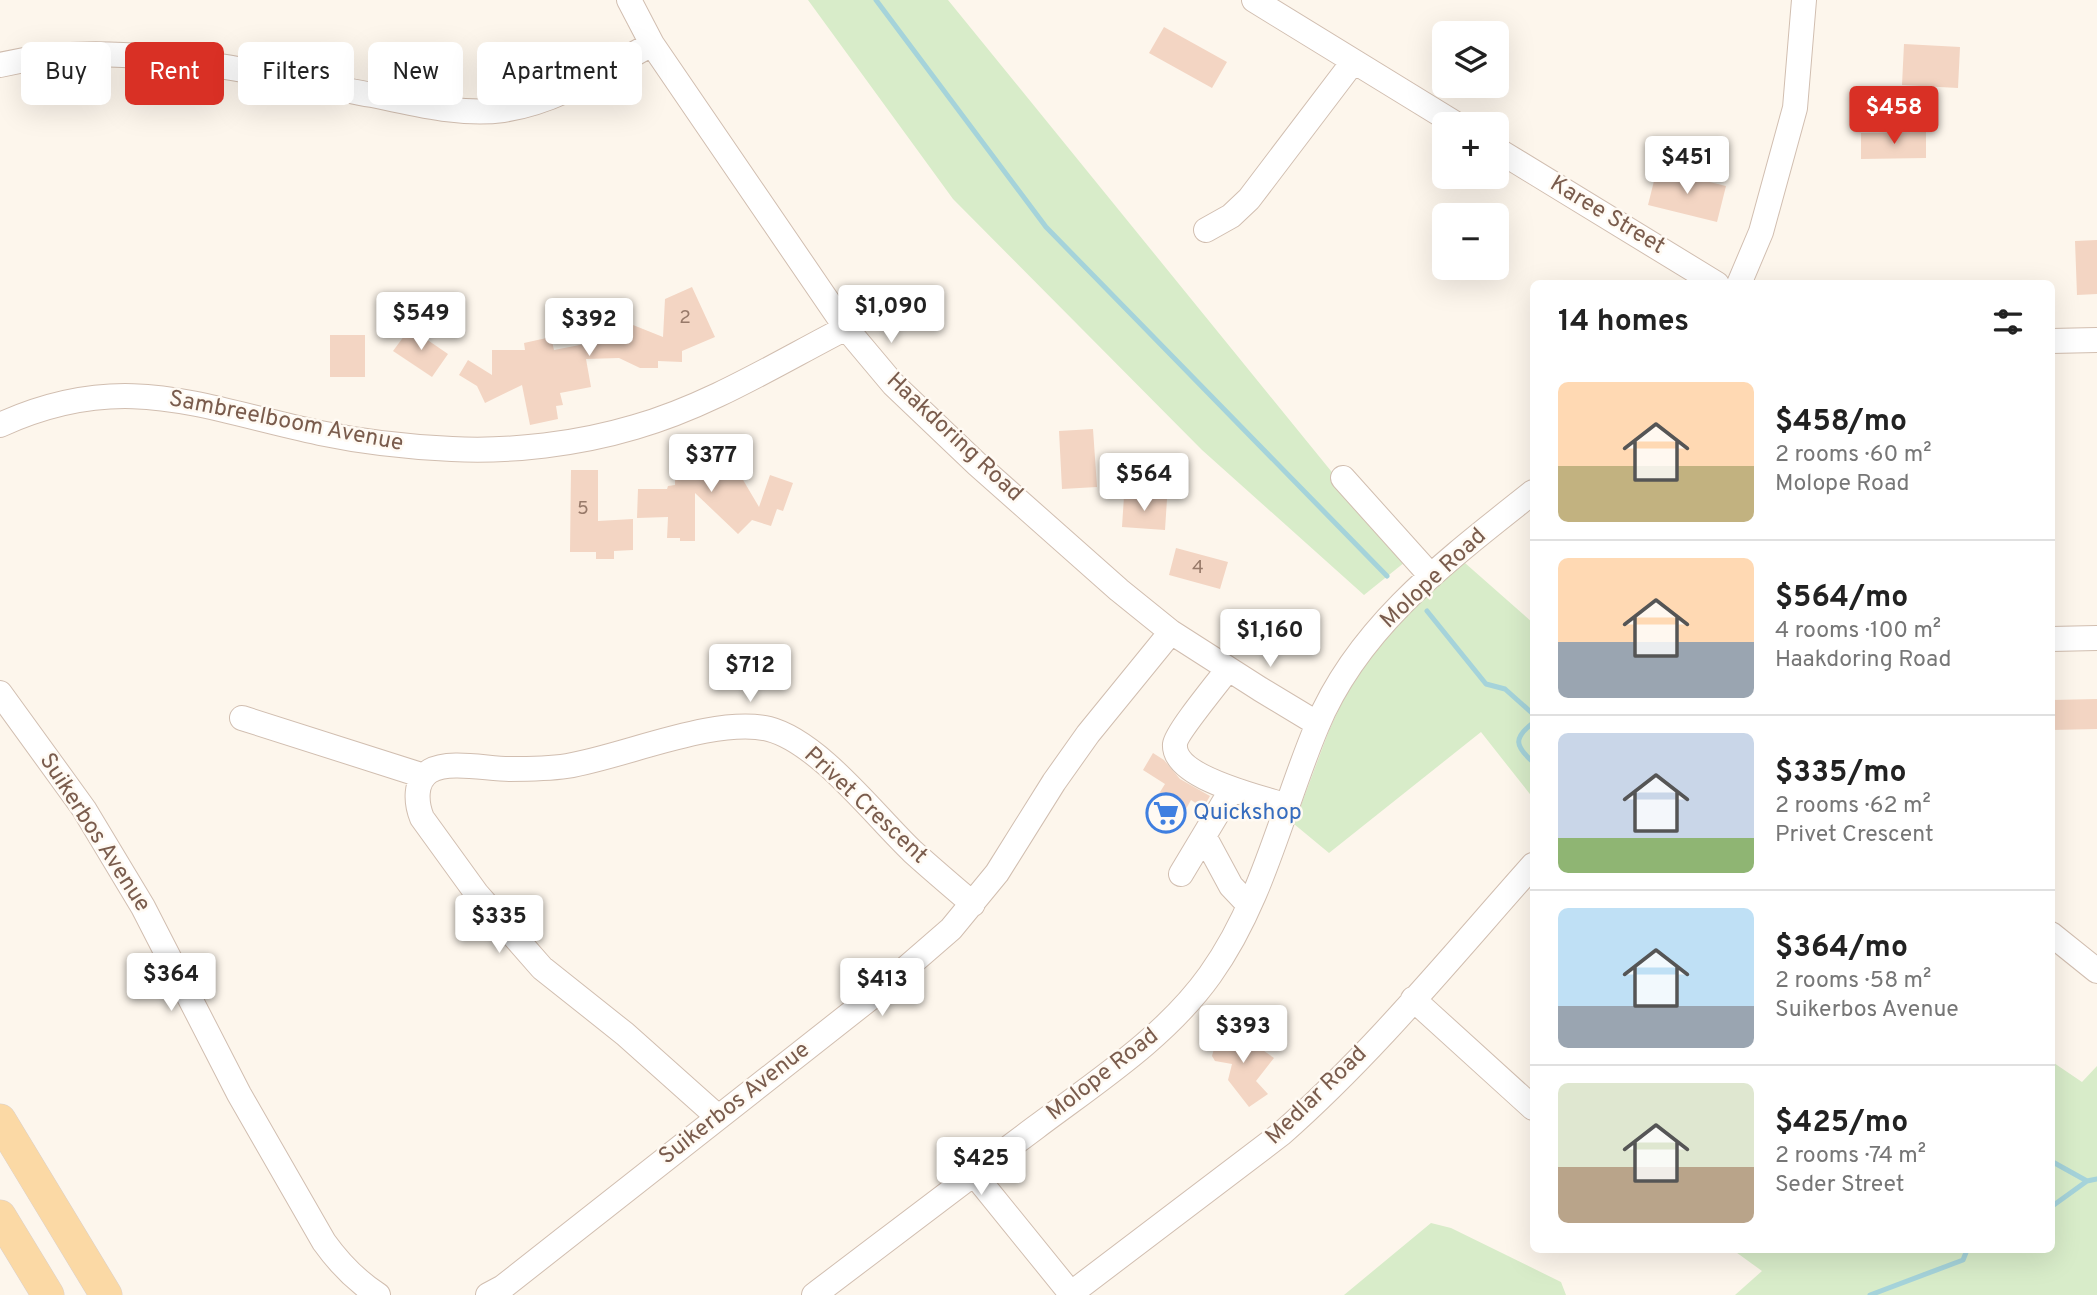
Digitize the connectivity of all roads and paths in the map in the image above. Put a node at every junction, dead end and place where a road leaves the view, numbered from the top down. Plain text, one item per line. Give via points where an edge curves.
1 (629, 0) edge
2 (1254, 0) edge
3 (1804, 0) edge
4 (652, 44) junction
5 (1353, 62) junction
6 (0, 65) edge
7 (1436, 112) edge
8 (1509, 157) edge
9 (1206, 230) dead end
10 (1710, 280) edge
11 (1741, 280) edge
12 (846, 328) junction
13 (2097, 340) edge
14 (2055, 341) edge
15 (0, 425) edge
16 (1343, 478) dead end
17 (1530, 494) edge
18 (1431, 576) junction
19 (1171, 632) junction
20 (2097, 638) edge
21 (2055, 639) edge
22 (1228, 669) junction
23 (0, 693) edge
24 (242, 718) dead end
25 (1318, 724) junction
26 (424, 775) junction
27 (1232, 789) junction
28 (1288, 806) junction
29 (1204, 836) junction
30 (1530, 868) edge
31 (1181, 874) dead end
32 (973, 904) junction
33 (1249, 905) junction
34 (2055, 937) edge
35 (2097, 971) edge
36 (1413, 999) junction
37 (1530, 1105) edge
38 (718, 1116) junction
39 (0, 1120) edge
40 (974, 1174) junction
41 (0, 1216) edge
42 (48, 1295) edge
43 (106, 1295) edge
44 (378, 1295) edge
45 (488, 1295) edge
46 (814, 1295) edge
47 (1071, 1295) edge

1 - 4 street, Haakdoring Road
2 - 5 street
3 - 11 street via 1796,108 1762,232
4 - 6 street via 561,93 500,110 469,111 117,53 23,59
4 - 12 street, Haakdoring Road
5 - 7 street
5 - 9 street via 1250,199
8 - 10 street, Karee Street
12 - 15 street, Sambreelboom Avenue via 729,389 635,428 509,449 453,449 367,440 145,395 84,398
12 - 19 street, Haakdoring Road via 942,432
13 - 14 street
16 - 18 street
17 - 18 street, Molope Road
18 - 25 street, Molope Road via 1368,642
19 - 22 street, Haakdoring Road
19 - 32 street, Suikerbos Avenue via 1088,734
20 - 21 street
22 - 25 street, Haakdoring Road
22 - 27 street via 1175,744 1181,761
23 - 44 street, Suikerbos Avenue via 83,809 143,907 239,1094 324,1242 340,1264
24 - 26 street
25 - 28 street, Molope Road
26 - 32 street, Privet Crescent via 447,765 566,766 703,733 769,729 787,736 828,767
26 - 38 street via 416,796 422,818 518,943
27 - 28 street
27 - 29 street
28 - 33 street, Molope Road
29 - 31 street
29 - 33 street via 1231,886
30 - 36 street, Medlar Road
32 - 38 street, Suikerbos Avenue via 926,953
33 - 40 street, Molope Road via 1211,974 1171,1021
34 - 35 street
36 - 37 street
36 - 47 street, Medlar Road via 1281,1134
38 - 45 street, Suikerbos Avenue
39 - 43 main road
40 - 46 street, Molope Road
40 - 47 street
41 - 42 main road

